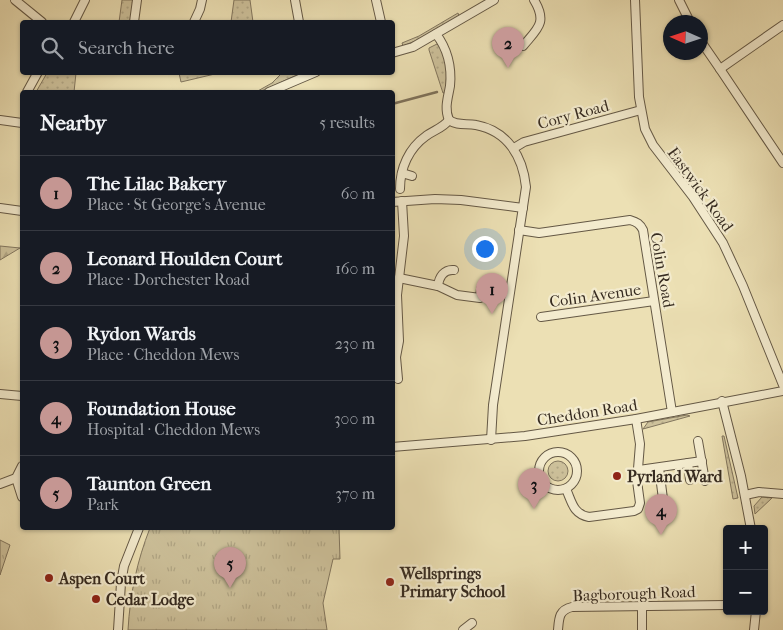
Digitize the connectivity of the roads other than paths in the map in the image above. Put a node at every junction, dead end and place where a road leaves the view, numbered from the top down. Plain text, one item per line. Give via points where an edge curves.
1 (16, 0) edge
2 (85, 0) edge
3 (137, 0) edge
4 (202, 0) edge
5 (295, 0) edge
6 (376, 0) edge
7 (494, 0) edge
8 (534, 0) edge
9 (635, 0) edge
10 (679, 0) edge
11 (483, 2) edge
12 (686, 15) edge
13 (40, 20) edge
14 (75, 20) edge
15 (134, 20) edge
16 (195, 20) edge
17 (299, 20) edge
18 (381, 20) edge
19 (783, 25) edge
20 (436, 34) junction
21 (523, 46) dead end
22 (395, 52) edge
23 (708, 52) edge
24 (720, 69) junction
25 (36, 75) edge
26 (303, 75) edge
27 (29, 90) edge
28 (273, 90) edge
29 (641, 110) junction
30 (0, 120) edge
31 (450, 120) junction
32 (20, 123) edge
33 (514, 148) junction
34 (783, 162) edge
35 (402, 173) junction
36 (412, 176) dead end
37 (400, 189) dead end
38 (402, 201) junction
39 (395, 202) edge
40 (0, 208) edge
41 (523, 208) junction
42 (20, 211) edge
43 (519, 230) junction
44 (454, 270) dead end
45 (399, 278) junction
46 (438, 286) junction
47 (481, 294) dead end
48 (654, 301) junction
49 (540, 317) dead end
50 (395, 370) edge
51 (398, 379) dead end
52 (783, 385) edge
53 (783, 391) edge
54 (0, 394) edge
55 (20, 396) edge
56 (722, 401) junction
57 (672, 412) junction
58 (636, 418) junction
59 (491, 440) junction
60 (698, 441) dead end
61 (395, 447) edge
62 (702, 461) junction
63 (688, 463) junction
64 (659, 468) junction
65 (20, 470) edge
66 (639, 470) junction
67 (16, 478) junction
68 (690, 480) dead end
69 (706, 481) dead end
70 (0, 484) edge
71 (566, 489) junction
72 (20, 491) edge
73 (745, 494) junction
74 (783, 494) edge
75 (657, 506) dead end
76 (750, 525) edge
77 (138, 530) edge
78 (723, 604) edge
79 (642, 606) junction
80 (756, 615) edge
81 (472, 623) dead end
82 (118, 630) edge
83 (463, 630) edge
84 (558, 630) edge
85 (642, 630) edge
86 (754, 630) edge

1 - 13 street
2 - 14 street
3 - 15 street
4 - 16 street
5 - 17 street
6 - 18 street
7 - 11 street
8 - 21 street via 541,16 540,25
9 - 29 street, Eastwick Road
10 - 12 street
11 - 20 street
19 - 24 street
20 - 22 street via 413,47
20 - 31 street via 446,50 450,69 446,107
23 - 24 street
24 - 34 street
25 - 27 street
26 - 28 street
29 - 33 street, Cory Road via 524,142
29 - 52 street, Eastwick Road via 653,145 694,197 723,243 744,286
30 - 32 street
31 - 33 street via 489,129
31 - 35 street via 413,148
33 - 41 street via 525,176
35 - 36 street
35 - 37 street
38 - 39 street
38 - 41 street via 461,200
38 - 45 street via 404,236
40 - 42 street
41 - 43 street
43 - 48 street, Colin Road via 539,233 630,220 636,222 643,230
43 - 59 street via 493,405
44 - 46 street via 444,272
45 - 46 street
45 - 50 street
46 - 47 street via 457,295
48 - 49 street, Colin Avenue
48 - 57 street, Colin Road
50 - 51 street
53 - 56 street, Cheddon Road
54 - 55 street
56 - 57 street, Cheddon Road
56 - 73 street
57 - 58 street, Cheddon Road
58 - 59 street, Cheddon Road
58 - 66 street
59 - 61 street, Cheddon Road
60 - 62 street
62 - 63 street
62 - 69 street
63 - 64 street
63 - 68 street
64 - 66 street
64 - 75 street via 663,499
65 - 67 street
66 - 71 street via 640,507 634,511 583,516 573,508
67 - 70 street
67 - 72 street
71 - 71 street via 553,490 540,476 541,463 555,452 567,454 578,468 575,480
73 - 74 street
73 - 76 street
77 - 82 street via 124,566
78 - 79 street, Bagborough Road
79 - 84 street, Bagborough Road via 566,608 559,615
79 - 85 street
80 - 86 street
81 - 83 street

